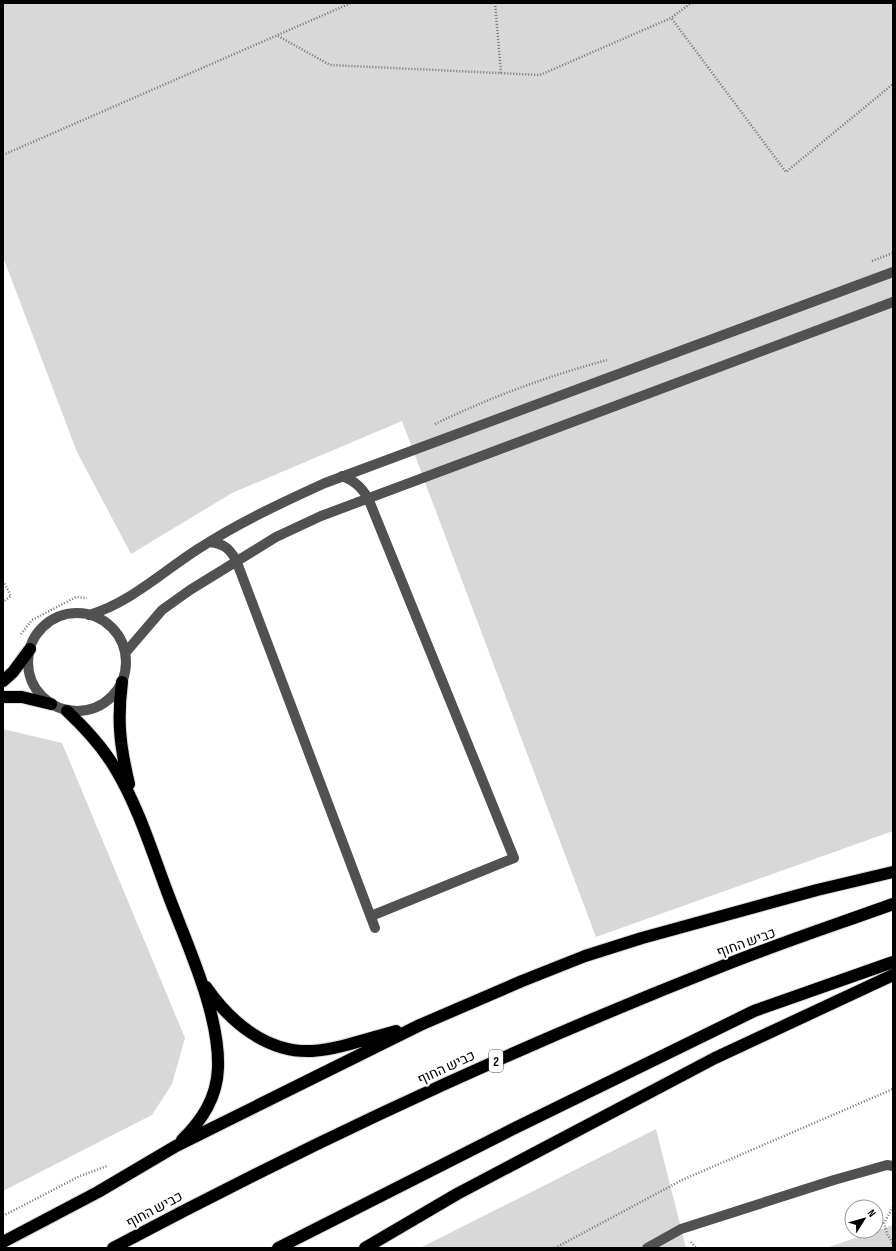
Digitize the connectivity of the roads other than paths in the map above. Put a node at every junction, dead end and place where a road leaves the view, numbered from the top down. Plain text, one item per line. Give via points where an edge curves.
1 (893, 272) edge
2 (893, 302) edge
3 (342, 476) junction
4 (368, 498) junction
5 (210, 542) junction
6 (236, 560) junction
7 (89, 615) junction
8 (30, 649) junction
9 (126, 652) junction
10 (3, 681) edge
11 (122, 682) junction
12 (3, 697) edge
13 (52, 704) junction
14 (67, 711) junction
15 (134, 803) junction
16 (893, 872) edge
17 (893, 904) edge
18 (371, 916) junction
19 (375, 928) dead end
20 (893, 962) edge
21 (198, 975) junction
22 (893, 975) edge
23 (420, 1024) junction
24 (176, 1146) junction
25 (893, 1166) edge
26 (3, 1242) edge
27 (113, 1248) edge
28 (278, 1248) edge
29 (365, 1248) edge
30 (647, 1248) edge

1 - 3 street
2 - 4 street
3 - 4 street via 353,480
3 - 5 street via 259,514
4 - 6 street via 276,537
4 - 18 street via 514,858
5 - 6 street via 230,549
5 - 7 street via 130,597
6 - 9 street via 162,610
6 - 18 street
7 - 8 street via 62,615 48,622 36,634
7 - 9 street via 109,624 120,637
8 - 10 highway
8 - 13 street via 28,665 32,680 40,694
9 - 11 street via 126,668
11 - 14 street via 112,697 99,707
11 - 15 highway via 118,724 120,747
12 - 13 highway via 22,697
13 - 14 street
14 - 15 highway via 102,748
15 - 21 highway
16 - 23 highway via 817,890 585,956
17 - 27 highway, כביש החוף / 2 via 721,967 463,1075 244,1179
18 - 19 street
20 - 28 highway via 754,1011
21 - 23 highway via 229,1016 246,1031 273,1045 312,1051
21 - 24 highway via 213,1022 218,1069 214,1093 206,1111
22 - 29 highway via 714,1058 457,1194
23 - 24 highway
24 - 26 highway via 98,1192
25 - 30 street via 887,1165 834,1180 681,1229

